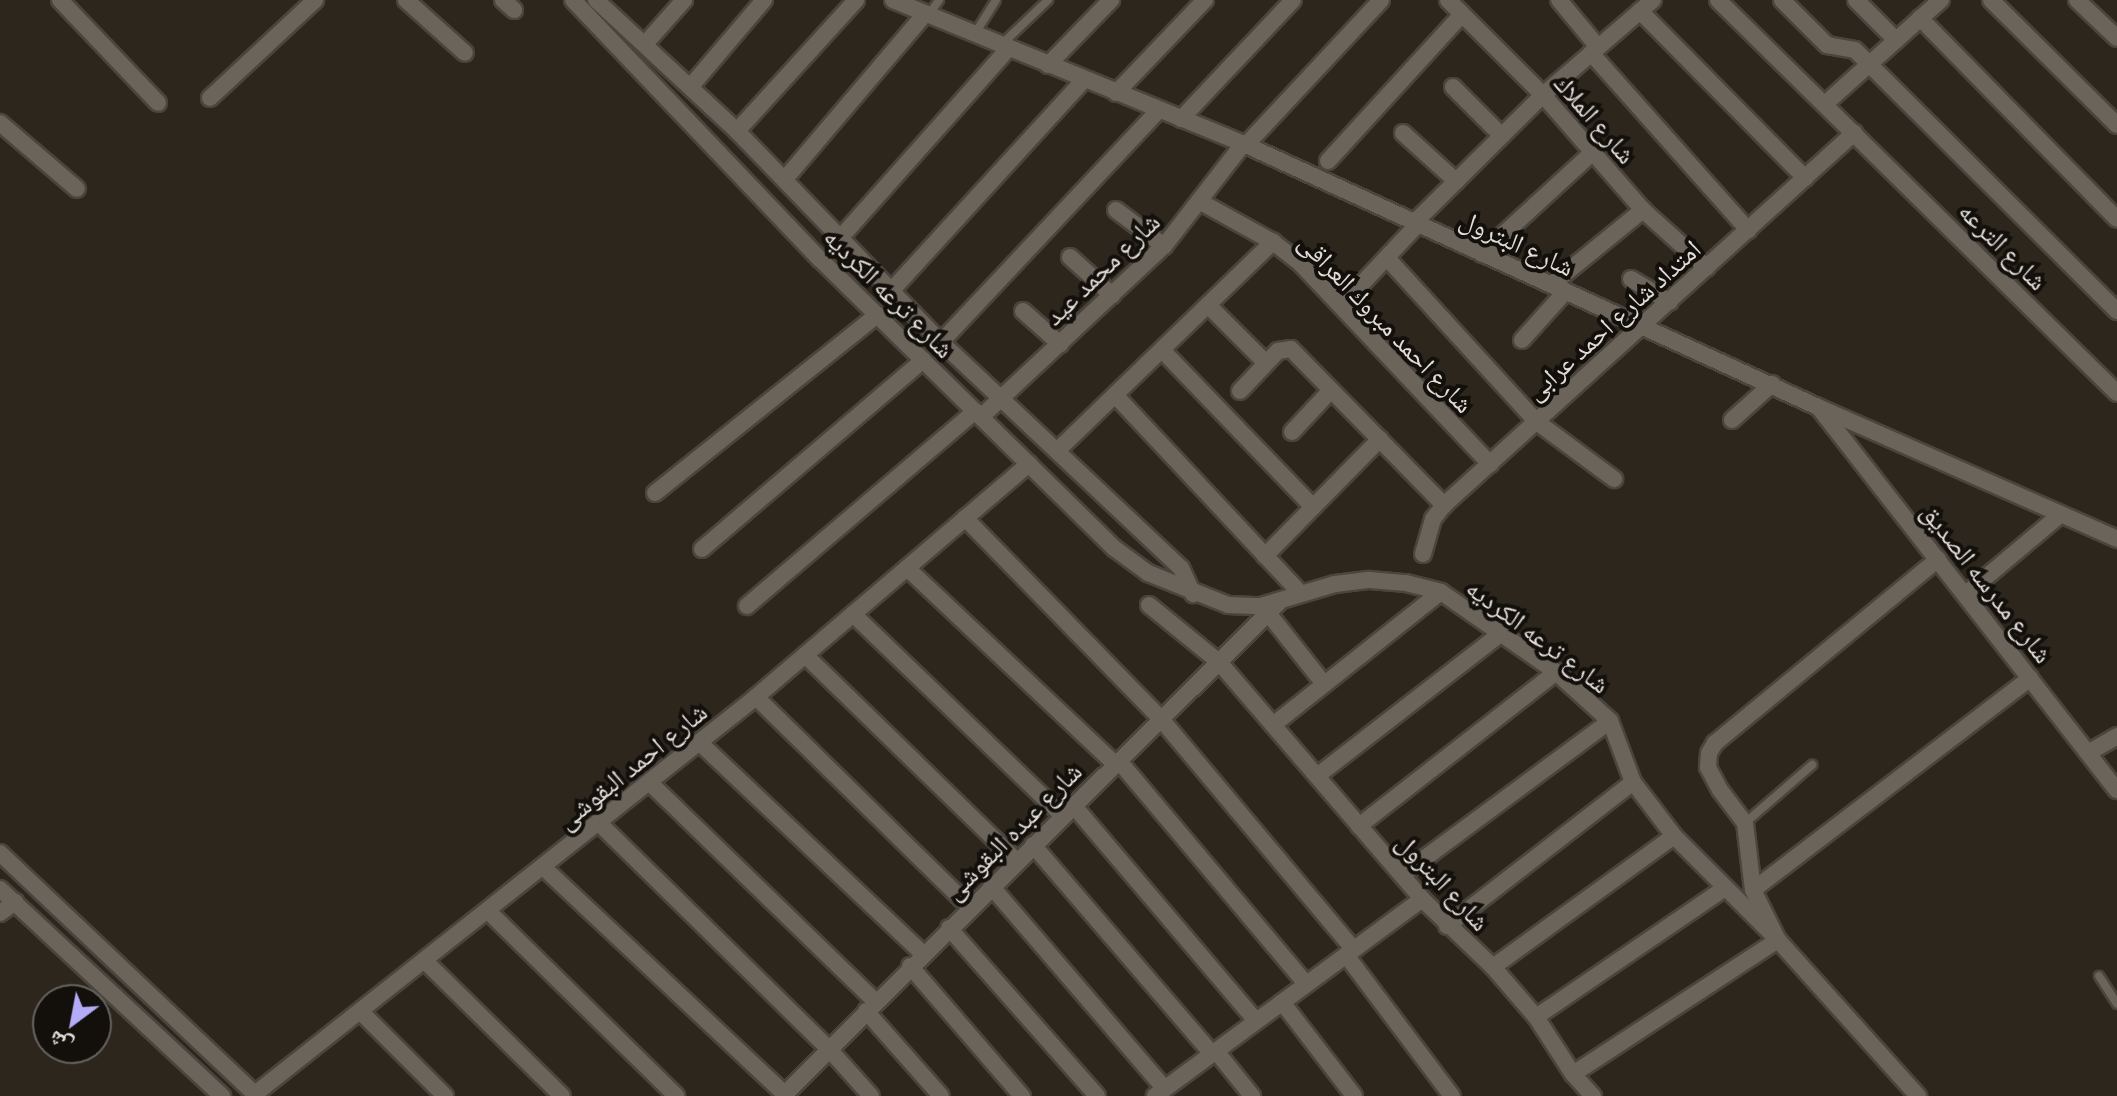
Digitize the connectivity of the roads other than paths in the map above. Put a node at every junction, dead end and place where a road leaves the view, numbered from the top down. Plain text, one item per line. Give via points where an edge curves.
1 (60, 0) edge
2 (315, 0) edge
3 (406, 0) edge
4 (573, 0) edge
5 (684, 0) edge
6 (764, 0) edge
7 (856, 0) edge
8 (893, 0) edge
9 (939, 0) edge
10 (996, 0) edge
11 (1048, 0) edge
12 (1111, 0) edge
13 (1205, 0) edge
14 (1293, 0) edge
15 (1381, 0) edge
16 (1448, 0) edge
17 (1559, 0) edge
18 (1653, 0) edge
19 (1718, 0) edge
20 (1782, 0) edge
21 (1856, 0) edge
22 (1941, 0) edge
23 (1991, 0) edge
24 (2077, 0) edge
25 (601, 2) edge
26 (1640, 11) junction
27 (926, 14) junction
28 (1462, 14) junction
29 (1920, 18) junction
30 (974, 36) junction
31 (2117, 38) edge
32 (1896, 40) junction
33 (645, 44) junction
34 (1004, 47) junction
35 (1595, 50) junction
36 (465, 53) dead end
37 (1870, 64) junction
38 (1048, 65) junction
39 (1084, 80) junction
40 (691, 86) junction
41 (1453, 87) dead end
42 (1116, 93) junction
43 (1543, 95) junction
44 (210, 98) dead end
45 (158, 103) dead end
46 (1825, 104) junction
47 (1159, 110) junction
48 (1181, 119) junction
49 (0, 123) edge
50 (2117, 125) edge
51 (737, 131) junction
52 (1403, 133) dead end
53 (1854, 133) junction
54 (1502, 136) junction
55 (1245, 144) junction
56 (1593, 152) junction
57 (1328, 161) dead end
58 (1805, 178) junction
59 (785, 179) junction
60 (1456, 181) junction
61 (77, 189) dead end
62 (1199, 201) junction
63 (1116, 210) dead end
64 (1643, 210) junction
65 (2117, 219) edge
66 (1417, 223) junction
67 (1748, 230) junction
68 (842, 236) junction
69 (1273, 242) junction
70 (1164, 246) junction
71 (1482, 254) junction
72 (1070, 257) dead end
73 (1387, 258) junction
74 (1707, 268) junction
75 (1631, 279) dead end
76 (1558, 289) junction
77 (892, 290) junction
78 (1112, 295) junction
79 (1670, 302) junction
80 (1208, 305) junction
81 (1342, 305) junction
82 (1023, 311) dead end
83 (2117, 311) edge
84 (877, 315) junction
85 (1644, 325) junction
86 (1522, 340) dead end
87 (941, 342) junction
88 (1060, 344) junction
89 (1162, 350) junction
90 (923, 360) junction
91 (1266, 363) junction
92 (1772, 384) junction
93 (1331, 390) junction
94 (1240, 391) dead end
95 (2117, 393) edge
96 (1115, 395) junction
97 (1001, 399) junction
98 (1818, 407) junction
99 (978, 414) junction
100 (1732, 420) dead end
101 (1537, 422) junction
102 (1292, 432) dead end
103 (1380, 439) junction
104 (1057, 451) junction
105 (1029, 464) junction
106 (1490, 464) junction
107 (1614, 479) dead end
108 (655, 493) dead end
109 (1444, 505) junction
110 (1313, 507) junction
111 (2061, 514) junction
112 (965, 518) junction
113 (2117, 539) edge
114 (702, 549) dead end
115 (1423, 554) dead end
116 (1265, 556) junction
117 (1938, 559) junction
118 (907, 568) junction
119 (1441, 592) junction
120 (1300, 593) junction
121 (1193, 594) junction
122 (1966, 594) junction
123 (1149, 605) dead end
124 (747, 606) dead end
125 (1273, 607) junction
126 (853, 614) junction
127 (1500, 634) junction
128 (805, 655) junction
129 (1219, 662) junction
130 (1556, 672) junction
131 (2030, 678) junction
132 (1324, 684) junction
133 (756, 697) junction
134 (1161, 719) junction
135 (1610, 721) junction
136 (1273, 725) junction
137 (2117, 736) edge
138 (699, 742) junction
139 (2088, 753) junction
140 (1117, 762) junction
141 (1812, 765) dead end
142 (1317, 776) junction
143 (649, 782) junction
144 (1633, 782) junction
145 (2117, 790) edge
146 (1068, 810) junction
147 (599, 823) junction
148 (1745, 823) junction
149 (1359, 826) junction
150 (1674, 836) junction
151 (1033, 845) junction
152 (0, 853) edge
153 (1017, 861) junction
154 (543, 867) junction
155 (1402, 875) junction
156 (991, 886) junction
157 (1725, 888) junction
158 (0, 889) edge
159 (1753, 890) junction
160 (1422, 899) junction
161 (15, 902) junction
162 (970, 907) junction
163 (488, 911) junction
164 (0, 913) edge
165 (1447, 926) junction
166 (949, 928) junction
167 (1778, 940) junction
168 (1349, 952) junction
169 (917, 960) junction
170 (425, 961) junction
171 (1493, 967) junction
172 (2099, 976) dead end
173 (1306, 984) junction
174 (1282, 1002) junction
175 (2117, 1004) edge
176 (871, 1006) junction
177 (361, 1012) junction
178 (1536, 1017) junction
179 (1256, 1021) junction
180 (183, 1026) junction
181 (166, 1042) junction
182 (829, 1049) junction
183 (1214, 1052) junction
184 (1573, 1074) junction
185 (1160, 1092) edge
186 (256, 1095) edge
187 (785, 1095) edge
188 (222, 1096) edge
189 (445, 1096) edge
190 (562, 1096) edge
191 (676, 1096) edge
192 (871, 1096) edge
193 (941, 1096) edge
194 (1022, 1096) edge
195 (1097, 1096) edge
196 (1252, 1096) edge
197 (1354, 1096) edge
198 (1452, 1096) edge
199 (1593, 1096) edge
200 (1918, 1096) edge

1 - 45 street
2 - 44 street
3 - 36 street
4 - 84 street, شارع ترعه الكرديه
5 - 33 street
6 - 40 street
7 - 51 street
8 - 27 street, شارع البترول
9 - 27 lane
10 - 30 lane
11 - 34 lane
12 - 38 street
13 - 42 street
14 - 48 street
15 - 55 street, شارع محمد عيد
16 - 28 street, شارع الملاك
17 - 35 street
18 - 26 street
19 - 46 street, شارع الترعه
20 - 37 street via 1827,45 1855,50
21 - 32 street
22 - 29 street
23 - 50 street
24 - 31 street
25 - 33 street, شارع ترعه الكرديه
26 - 35 street
26 - 58 street
27 - 30 street, شارع البترول
27 - 59 street
28 - 43 street, شارع الملاك
28 - 57 street
29 - 32 street
29 - 65 street
30 - 34 street, شارع البترول
32 - 37 street
33 - 40 street, شارع ترعه الكرديه
34 - 38 street, شارع البترول
34 - 68 street
35 - 43 street
35 - 67 street
37 - 46 street
37 - 83 street
38 - 39 street, شارع البترول
39 - 42 street, شارع البترول
39 - 77 street
40 - 51 street, شارع ترعه الكرديه
41 - 54 street
42 - 47 street, شارع البترول
43 - 54 street
43 - 56 street, شارع الملاك
46 - 53 street, شارع الترعه
47 - 48 street, شارع البترول
47 - 87 street
48 - 55 street, شارع البترول
49 - 61 street
51 - 59 street, شارع ترعه الكرديه
52 - 60 street
53 - 58 street, امتداد شارع احمد عرابى
53 - 95 street, شارع الترعه
54 - 60 street
55 - 62 street, شارع محمد عيد
55 - 66 street, شارع البترول
56 - 64 street, شارع الملاك
56 - 71 street
58 - 67 street, امتداد شارع احمد عرابى
59 - 68 street, شارع ترعه الكرديه
60 - 66 street
62 - 69 street, شارع احمد مبروك العراقى
62 - 70 street, شارع محمد عيد
63 - 70 street
64 - 74 street, شارع الملاك
64 - 76 street
66 - 71 street, شارع البترول
66 - 73 street
67 - 74 street, امتداد شارع احمد عرابى
68 - 77 street, شارع ترعه الكرديه
69 - 80 street
69 - 81 street, شارع احمد مبروك العراقى
70 - 78 street, شارع محمد عيد
71 - 76 street, شارع البترول
72 - 78 street
73 - 81 street
73 - 101 street
74 - 79 street, امتداد شارع احمد عرابى
75 - 79 street
76 - 85 street, شارع البترول
76 - 86 street
77 - 87 street, شارع ترعه الكرديه
78 - 88 street, شارع محمد عيد
79 - 85 street, امتداد شارع احمد عرابى
80 - 89 street
80 - 91 street
81 - 106 street, شارع احمد مبروك العراقى
82 - 88 street
84 - 90 street, شارع ترعه الكرديه
84 - 108 street
85 - 92 street, شارع البترول
85 - 101 street, امتداد شارع احمد عرابى
87 - 97 street, شارع ترعه الكرديه
88 - 97 street, شارع محمد عيد
89 - 96 street
89 - 110 street
90 - 99 street, شارع ترعه الكرديه
90 - 114 street
91 - 93 street via 1288,348
91 - 94 street
92 - 98 street, شارع البترول
92 - 100 street
93 - 102 street
93 - 103 street
96 - 104 street
96 - 116 street
97 - 99 street, شارع محمد عيد
97 - 104 street, شارع ترعه الكرديه
98 - 111 street, شارع البترول
98 - 117 street, شارع مدرسه الصديق
99 - 105 street, شارع ترعه الكرديه
99 - 124 street, شارع محمد عيد
101 - 106 street, امتداد شارع احمد عرابى
101 - 107 street
103 - 109 street
103 - 110 street
104 - 121 street, شارع ترعه الكرديه via 1181,568
105 - 112 street, شارع احمد البقوشى
105 - 121 street, شارع ترعه الكرديه via 1114,548 1148,573
106 - 109 street, امتداد شارع احمد عرابى
109 - 115 street, امتداد شارع احمد عرابى via 1433,519
110 - 116 street
111 - 113 street, شارع البترول
111 - 122 street
112 - 118 street, شارع احمد البقوشى
112 - 134 street
116 - 120 street
117 - 122 street, شارع مدرسه الصديق
117 - 148 street via 1715,743 1708,767
118 - 126 street, شارع احمد البقوشى
118 - 140 street
119 - 120 street, شارع ترعه الكرديه via 1370,580
119 - 127 street, شارع ترعه الكرديه
119 - 132 street
120 - 125 street, شارع ترعه الكرديه
121 - 125 street, شارع ترعه الكرديه via 1228,605
122 - 131 street, شارع مدرسه الصديق
123 - 129 street, شارع البترول
125 - 129 street, شارع عبده البقوشى
125 - 132 street
126 - 128 street, شارع احمد البقوشى
126 - 146 street
127 - 130 street, شارع ترعه الكرديه
127 - 142 street
128 - 133 street, شارع احمد البقوشى
128 - 153 street
129 - 134 street, شارع عبده البقوشى
129 - 136 street, شارع البترول
130 - 135 street, شارع ترعه الكرديه
130 - 149 street
131 - 139 street, شارع مدرسه الصديق
131 - 159 street
132 - 136 street
133 - 138 street, شارع احمد البقوشى
133 - 162 street
134 - 140 street, شارع عبده البقوشى
134 - 168 street
135 - 144 street, شارع ترعه الكرديه
135 - 155 street
136 - 142 street, شارع البترول
137 - 139 street
138 - 143 street, شارع احمد البقوشى
138 - 169 street
139 - 145 street, شارع مدرسه الصديق
140 - 146 street, شارع عبده البقوشى
140 - 173 street
141 - 148 lane
142 - 149 street, شارع البترول
143 - 147 street, شارع احمد البقوشى
143 - 176 street
144 - 150 street, شارع ترعه الكرديه
144 - 165 street
146 - 151 street, شارع عبده البقوشى
146 - 179 street
147 - 154 street, شارع احمد البقوشى
147 - 182 street
148 - 159 street
149 - 155 street, شارع البترول
150 - 157 street, شارع ترعه الكرديه
150 - 171 street
151 - 153 street, شارع عبده البقوشى
151 - 183 street
152 - 180 street
153 - 156 street, شارع عبده البقوشى
154 - 163 street, شارع احمد البقوشى
154 - 187 street
155 - 160 street, شارع البترول
156 - 162 street, شارع عبده البقوشى
156 - 185 street
157 - 167 street, شارع ترعه الكرديه
157 - 178 street
158 - 161 street
159 - 167 street
160 - 165 street, شارع البترول
160 - 168 street
161 - 164 street
161 - 181 street
162 - 166 street, شارع عبده البقوشى
163 - 170 street, شارع احمد البقوشى
163 - 191 street
165 - 171 street, شارع البترول
166 - 169 street, شارع عبده البقوشى
166 - 195 street
167 - 184 street
167 - 200 street, شارع ترعه الكرديه
168 - 173 street
168 - 198 street
169 - 176 street, شارع عبده البقوشى
169 - 194 street
170 - 177 street, شارع احمد البقوشى
170 - 190 street
171 - 178 street, شارع البترول
172 - 175 lane
173 - 174 street
174 - 179 street
174 - 197 street
176 - 182 street, شارع عبده البقوشى
176 - 193 street
177 - 186 street, شارع احمد البقوشى
177 - 189 street
178 - 184 street, شارع البترول
179 - 183 street
180 - 181 street
180 - 186 street
181 - 188 street
182 - 187 street, شارع عبده البقوشى
182 - 192 street
183 - 185 street
183 - 196 street
184 - 199 street, شارع البترول

